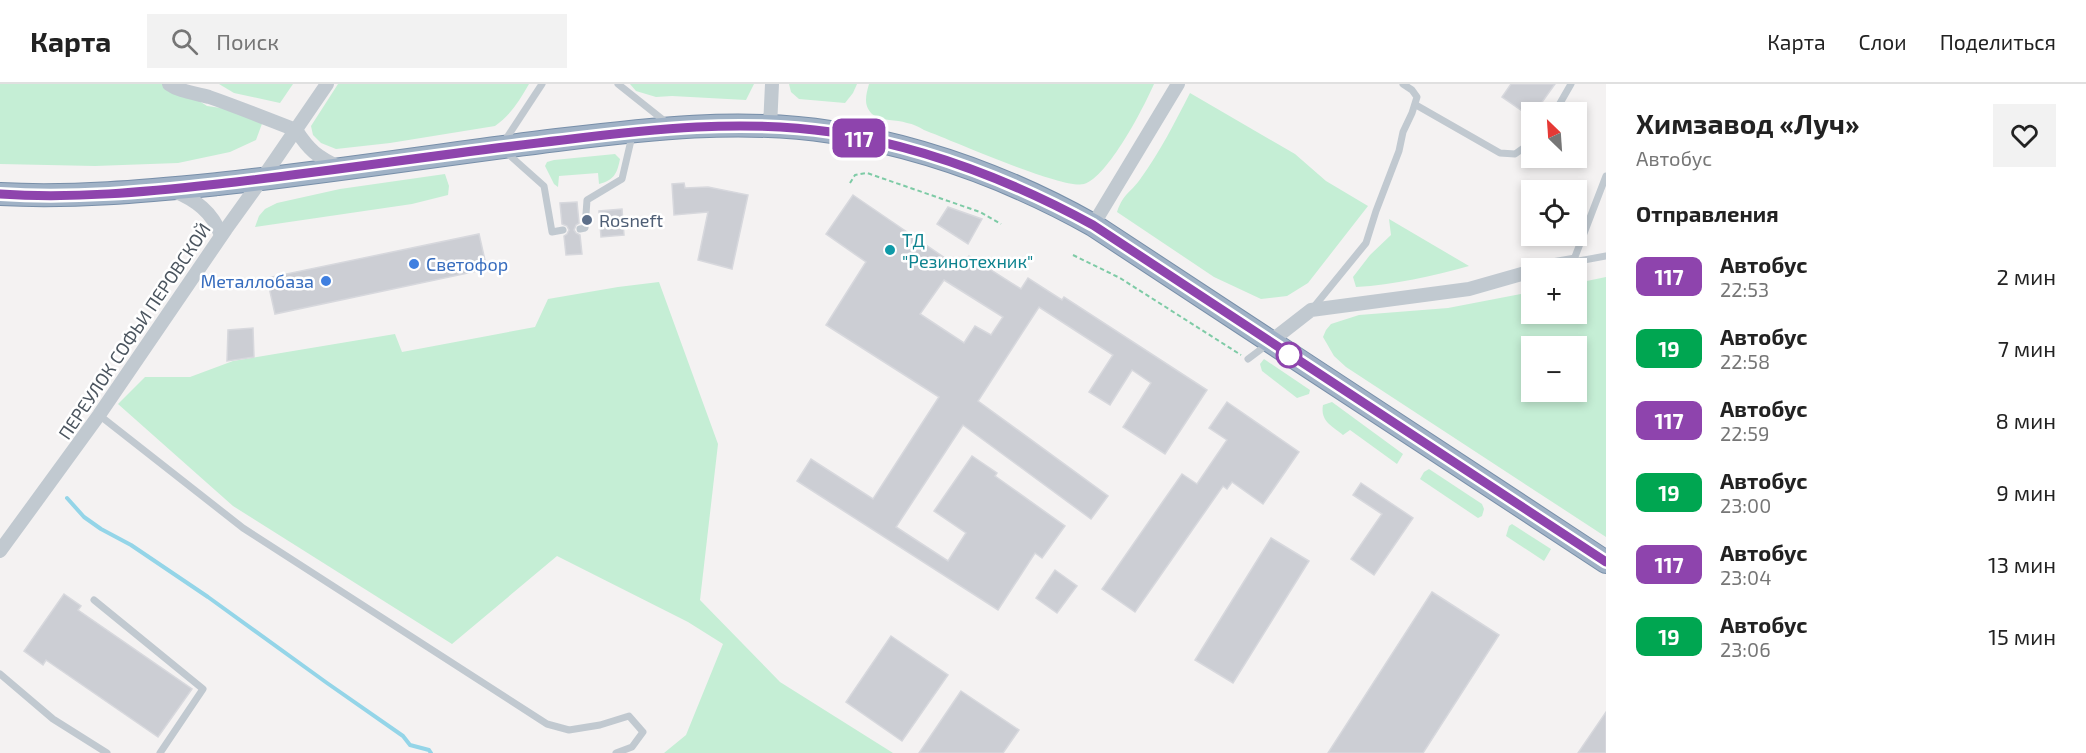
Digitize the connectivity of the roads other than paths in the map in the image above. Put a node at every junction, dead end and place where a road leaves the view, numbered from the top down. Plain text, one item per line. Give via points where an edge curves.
1 (169, 84) edge
2 (327, 84) edge
3 (542, 84) edge
4 (618, 84) edge
5 (772, 84) edge
6 (1178, 84) edge
7 (1403, 84) edge
8 (1571, 84) edge
9 (194, 88) edge
10 (1561, 102) edge
11 (1416, 105) junction
12 (770, 127) junction
13 (674, 128) junction
14 (296, 130) junction
15 (633, 131) junction
16 (501, 147) junction
17 (1521, 150) edge
18 (343, 169) junction
19 (1606, 176) edge
20 (262, 179) junction
21 (168, 189) junction
22 (0, 194) edge
23 (1093, 225) junction
24 (580, 229) dead end
25 (563, 230) dead end
26 (221, 235) junction
27 (1606, 256) edge
28 (1575, 258) edge
29 (1587, 259) edge
30 (1521, 273) edge
31 (1311, 310) junction
32 (1270, 342) junction
33 (1248, 358) road end
34 (99, 415) junction
35 (0, 551) edge
36 (1606, 562) edge
37 (94, 600) dead end
38 (0, 674) edge
39 (107, 753) edge
40 (160, 753) edge
41 (616, 753) edge

1 - 9 street via 175,88
2 - 14 street, ПЕРЕУЛОК СОФЬИ ПЕРОВСКОЙ
3 - 16 lane
4 - 13 lane
5 - 12 street
6 - 23 street
7 - 11 lane via 1417,97
8 - 10 lane
9 - 14 street
11 - 17 lane via 1500,153 1515,154
11 - 31 lane via 1403,132 1366,243
12 - 13 highway
12 - 23 highway via 828,132 934,156 1028,192
13 - 15 highway
14 - 18 street via 322,160
14 - 20 street, ПЕРЕУЛОК СОФЬИ ПЕРОВСКОЙ
15 - 16 highway
15 - 24 lane via 622,179 587,200 585,228
16 - 18 highway
16 - 25 lane via 544,186 552,232
18 - 20 highway
19 - 28 lane
20 - 21 highway
20 - 26 street, ПЕРЕУЛОК СОФЬИ ПЕРОВСКОЙ
21 - 22 highway via 64,196
21 - 26 street via 191,198 208,212
23 - 32 highway
26 - 34 street, ПЕРЕУЛОК СОФЬИ ПЕРОВСКОЙ
27 - 29 lane
30 - 31 street via 1469,289
31 - 32 street
32 - 33 lane
32 - 36 highway
34 - 35 street, ПЕРЕУЛОК СОФЬИ ПЕРОВСКОЙ
34 - 41 lane via 243,528 547,724 569,730 628,716 642,732 632,747
37 - 40 lane via 203,688
38 - 39 lane via 53,719

